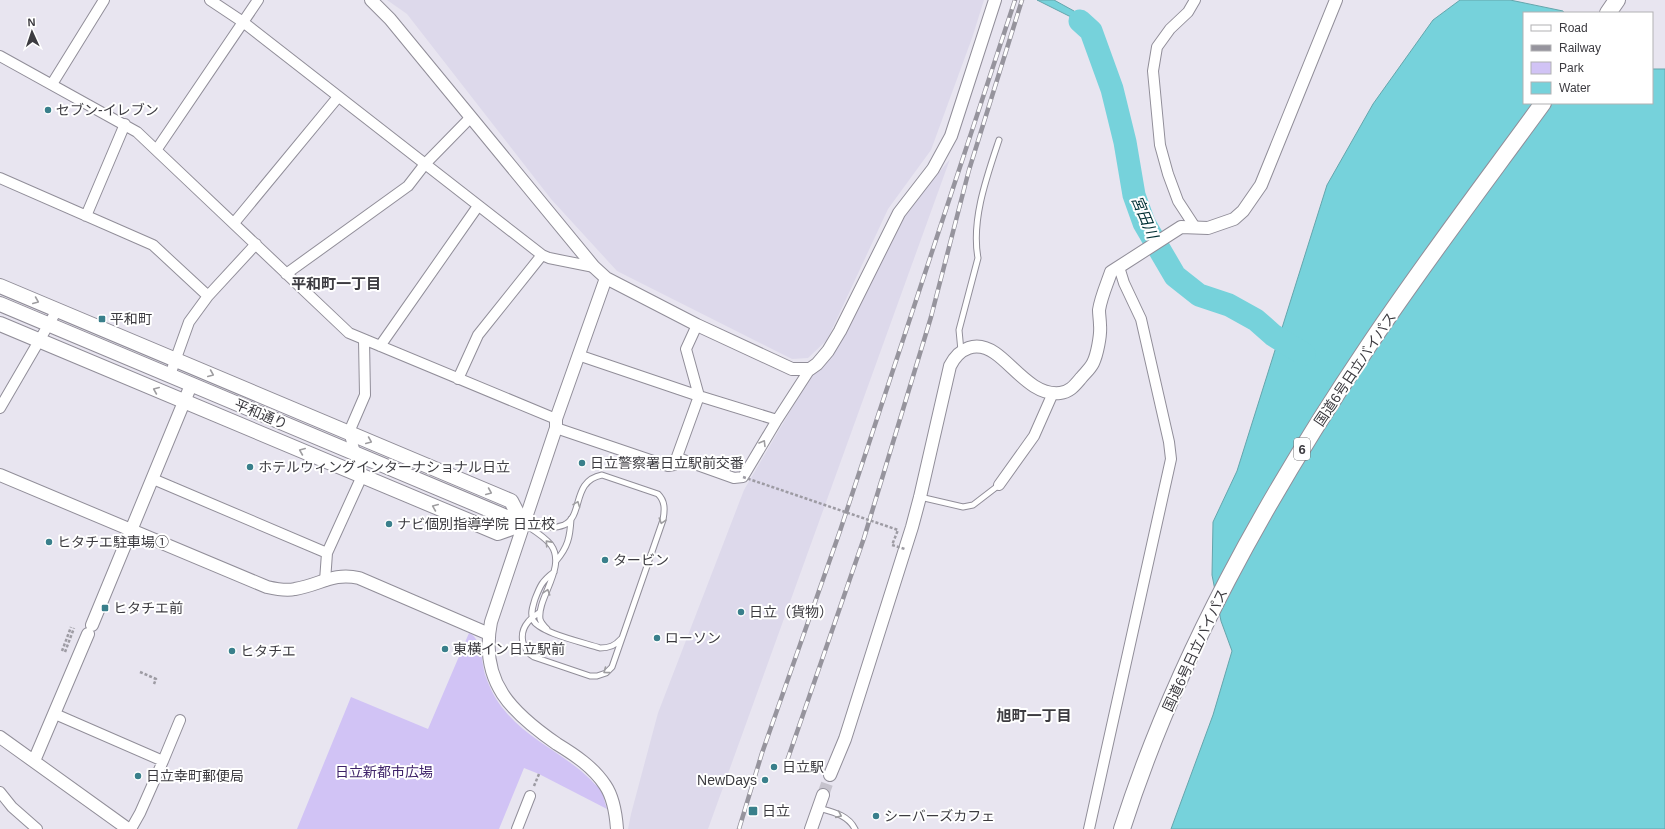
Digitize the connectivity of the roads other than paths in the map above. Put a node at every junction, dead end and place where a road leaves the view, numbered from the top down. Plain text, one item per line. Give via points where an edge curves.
1 (104, 0) edge
2 (210, 0) edge
3 (258, 0) edge
4 (371, 0) edge
5 (995, 0) edge
6 (1195, 0) edge
7 (1336, 0) edge
8 (1617, 0) edge
9 (1609, 12) edge
10 (243, 22) junction
11 (0, 56) edge
12 (52, 84) junction
13 (338, 97) junction
14 (1542, 104) edge
15 (471, 117) junction
16 (125, 124) junction
17 (999, 140) dead end
18 (157, 149) junction
19 (425, 164) junction
20 (0, 178) edge
21 (478, 206) junction
22 (86, 216) junction
23 (234, 223) junction
24 (1195, 227) junction
25 (256, 244) junction
26 (542, 255) junction
27 (594, 267) junction
28 (1119, 268) junction
29 (286, 274) junction
30 (606, 278) junction
31 (0, 286) edge
32 (208, 296) junction
33 (0, 304) edge
34 (57, 310) junction
35 (0, 324) edge
36 (48, 325) junction
37 (697, 325) junction
38 (364, 340) junction
39 (39, 341) junction
40 (380, 346) junction
41 (961, 351) junction
42 (578, 355) junction
43 (175, 359) junction
44 (810, 368) junction
45 (170, 376) junction
46 (458, 379) junction
47 (191, 385) junction
48 (1053, 393) junction
49 (699, 396) junction
50 (185, 402) junction
51 (0, 408) edge
52 (777, 420) junction
53 (556, 423) junction
54 (349, 432) junction
55 (354, 453) junction
56 (678, 458) junction
57 (0, 475) edge
58 (362, 476) junction
59 (153, 479) junction
60 (999, 485) joint
61 (920, 497) junction
62 (571, 519) junction
63 (523, 524) junction
64 (132, 530) junction
65 (327, 553) junction
66 (556, 561) junction
67 (554, 572) junction
68 (325, 581) junction
69 (540, 612) junction
70 (532, 618) junction
71 (548, 631) junction
72 (489, 634) junction
73 (623, 637) junction
74 (55, 714) junction
75 (180, 720) dead end
76 (0, 737) edge
77 (34, 761) junction
78 (163, 761) junction
79 (830, 775) tunnel mouth
80 (0, 792) edge
81 (823, 795) tunnel mouth
82 (530, 796) dead end
83 (818, 808) junction
84 (37, 829) edge
85 (130, 829) edge
86 (517, 829) edge
87 (617, 829) edge
88 (811, 829) edge
89 (855, 829) edge
90 (1088, 829) edge
91 (1122, 829) edge

1 - 12 street
2 - 10 street
3 - 10 street
4 - 15 street via 390,18
5 - 44 street via 951,136 933,169 898,213 840,332 828,351
6 - 24 street via 1158,47 1153,71 1160,145 1178,201
7 - 24 street via 1261,185 1243,211 1234,219 1208,228
8 - 9 highway
10 - 13 street
10 - 18 street
11 - 12 street
12 - 16 street
13 - 19 street
13 - 23 street
14 - 91 highway, 国道6号日立バイパス / 6 via 1368,347 1260,520 1193,648 1149,751
15 - 19 street
15 - 27 street
16 - 18 street
16 - 22 street
17 - 41 lane via 978,215 978,258 959,330
18 - 23 street
19 - 21 street
19 - 29 street via 408,186
20 - 22 street
21 - 26 street
21 - 40 street
22 - 32 street via 153,245
23 - 25 street
24 - 28 street via 1181,227
25 - 29 street
25 - 32 street
26 - 27 street
26 - 46 street via 478,335
27 - 30 street
28 - 48 street via 1111,272 1105,287 1099,311 1099,340 1093,363 1072,389
28 - 90 street via 1141,319 1170,442 1171,458
29 - 38 street via 349,333
30 - 37 street
30 - 42 street
31 -> 34 main road
32 - 43 street via 189,322
33 - 36 main road, 平和通り
34 - 36 street
34 - 43 main road
35 - 39 main road
36 - 39 street
36 - 45 main road, 平和通り
37 - 44 street via 792,369
37 - 49 street via 686,349
38 - 40 street
38 - 54 street via 365,395
50 -> 39 main road
39 - 51 street
40 - 46 street
41 - 48 street via 972,347 984,347 995,353 1021,377 1036,387
41 - 61 street via 950,366
42 - 49 street
42 - 53 street
43 - 45 street
43 -> 54 main road
44 - 52 street
45 - 47 main road, 平和通り
46 - 53 street
47 - 50 street
47 - 55 main road, 平和通り
48 - 60 street via 1034,436
49 - 52 street
49 - 56 street
58 -> 50 main road
50 - 59 street
56 -> 52 street via 734,478 743,477
53 - 56 street via 668,466 674,464
53 - 63 street
54 - 55 street
54 -> 63 main road via 511,501
55 - 58 street
55 - 63 main road, 平和通り
57 - 64 street
63 -> 58 main road via 498,533
58 - 65 street
59 - 64 street
59 - 65 street
60 - 61 lane via 973,506 963,507
61 - 79 street via 844,739
62 - 63 lane via 566,524 548,528
62 - 66 lane via 566,550
62 -> 73 lane via 585,484 594,477 608,477 658,494 662,498 663,520
66 -> 63 lane via 551,546 545,539
63 - 72 street
64 - 68 street via 267,587 293,590
64 - 74 street
65 - 68 street
66 - 67 lane
69 -> 67 lane
67 - 70 lane via 540,585 532,609
68 - 72 street via 338,576 359,578
69 - 70 lane
69 - 71 lane via 540,619
70 - 71 lane via 537,626
73 -> 70 lane via 612,667 606,673 590,676 528,653 522,641 527,622
71 - 73 lane via 600,648 617,644
72 - 87 street via 489,661 499,688 524,720 580,759 606,786 612,801
74 - 77 street
74 - 78 street
75 - 78 street
76 - 77 street
77 - 85 street
78 - 85 street via 140,813
80 - 84 street via 12,807
81 - 83 street
82 - 86 street
83 - 88 street
83 -> 89 lane via 839,814

